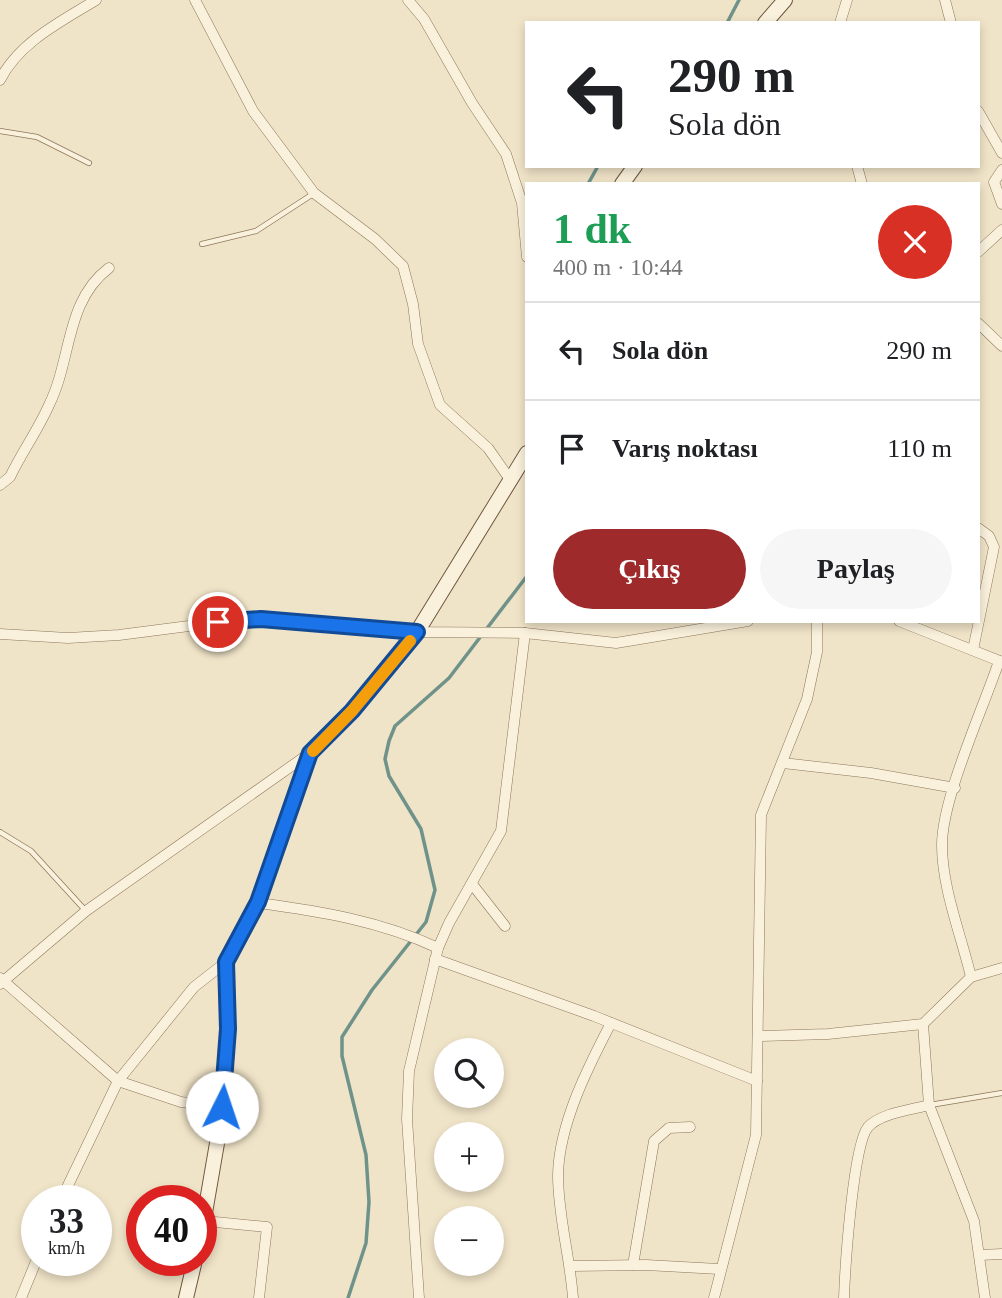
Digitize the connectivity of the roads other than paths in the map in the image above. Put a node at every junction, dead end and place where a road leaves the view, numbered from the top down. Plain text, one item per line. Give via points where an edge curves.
1 (96, 0) edge
2 (195, 0) edge
3 (408, 0) edge
4 (785, 0) edge
5 (847, 0) edge
6 (945, 0) edge
7 (767, 21) edge
8 (841, 21) edge
9 (950, 21) edge
10 (0, 80) edge
11 (980, 114) edge
12 (0, 131) edge
13 (1002, 153) edge
14 (89, 163) dead end
15 (1002, 170) edge
16 (314, 193) junction
17 (1002, 204) edge
18 (1002, 230) edge
19 (525, 235) edge
20 (202, 244) dead end
21 (980, 251) edge
22 (109, 268) dead end
23 (980, 325) edge
24 (1002, 345) edge
25 (525, 456) edge
26 (511, 481) junction
27 (0, 485) edge
28 (980, 529) edge
29 (980, 616) edge
30 (736, 623) edge
31 (817, 623) edge
32 (904, 623) edge
33 (979, 623) edge
34 (417, 632) junction
35 (525, 633) junction
36 (0, 634) edge
37 (973, 650) junction
38 (1001, 661) edge
39 (310, 753) junction
40 (783, 763) junction
41 (955, 788) junction
42 (0, 832) edge
43 (472, 884) junction
44 (258, 902) junction
45 (86, 911) junction
46 (505, 926) dead end
47 (438, 948) junction
48 (435, 959) junction
49 (226, 962) junction
50 (1002, 968) edge
51 (971, 977) junction
52 (1, 980) edge
53 (611, 1023) junction
54 (923, 1024) junction
55 (758, 1036) junction
56 (118, 1081) junction
57 (757, 1081) junction
58 (1002, 1093) edge
59 (929, 1105) junction
60 (222, 1107) junction
61 (691, 1127) dead end
62 (68, 1185) edge
63 (210, 1185) edge
64 (217, 1222) edge
65 (1002, 1254) edge
66 (980, 1255) junction
67 (633, 1265) junction
68 (571, 1266) junction
69 (719, 1269) junction
70 (30, 1276) edge
71 (191, 1276) edge
72 (21, 1298) edge
73 (186, 1298) edge
74 (259, 1298) edge
75 (419, 1298) edge
76 (573, 1298) edge
77 (714, 1298) edge
78 (844, 1298) edge
79 (985, 1298) edge

1 - 10 street via 23,50
2 - 16 street via 253,111
3 - 19 street via 425,19 506,154 522,202
4 - 7 street
5 - 8 street
6 - 9 street
11 - 13 street
12 - 14 lane via 37,137
15 - 17 street via 995,182
16 - 20 lane via 256,231
16 - 26 street via 403,266 418,344 440,405 488,448
18 - 21 street
22 - 27 street via 83,298 51,403 10,477
23 - 24 street
25 - 26 street
26 - 34 street
28 - 29 street via 994,547
30 - 35 street via 616,643
31 - 40 street via 813,676
32 - 37 street
33 - 37 street
34 - 35 street
34 - 36 street via 243,619 106,636
34 - 39 street via 352,711
35 - 43 street via 506,812 497,840
37 - 38 street
38 - 41 street
39 - 44 street
39 - 45 street
40 - 41 street
40 - 55 street via 761,815
41 - 51 street via 944,823 943,860
42 - 45 lane via 32,851
43 - 46 street
43 - 47 street
44 - 47 street via 335,915 403,933
44 - 49 street
45 - 52 street
47 - 48 street
48 - 53 street
48 - 75 street via 409,1072 407,1119
49 - 56 street via 194,986
49 - 60 street via 228,1029
50 - 51 street
51 - 54 street
52 - 56 street
53 - 57 street
53 - 68 street via 594,1055 560,1154 559,1196
54 - 55 street
54 - 59 street
55 - 57 street
56 - 60 street via 181,1102
56 - 62 street
57 - 69 street via 752,1154
58 - 59 lane
59 - 66 street via 967,1199
59 - 78 street via 881,1118 864,1133
60 - 63 street
61 - 67 street via 669,1128 654,1141
64 - 74 street via 267,1227
65 - 66 street
66 - 79 street
67 - 68 street
67 - 69 street
68 - 76 street
69 - 77 street
70 - 72 street
71 - 73 street

